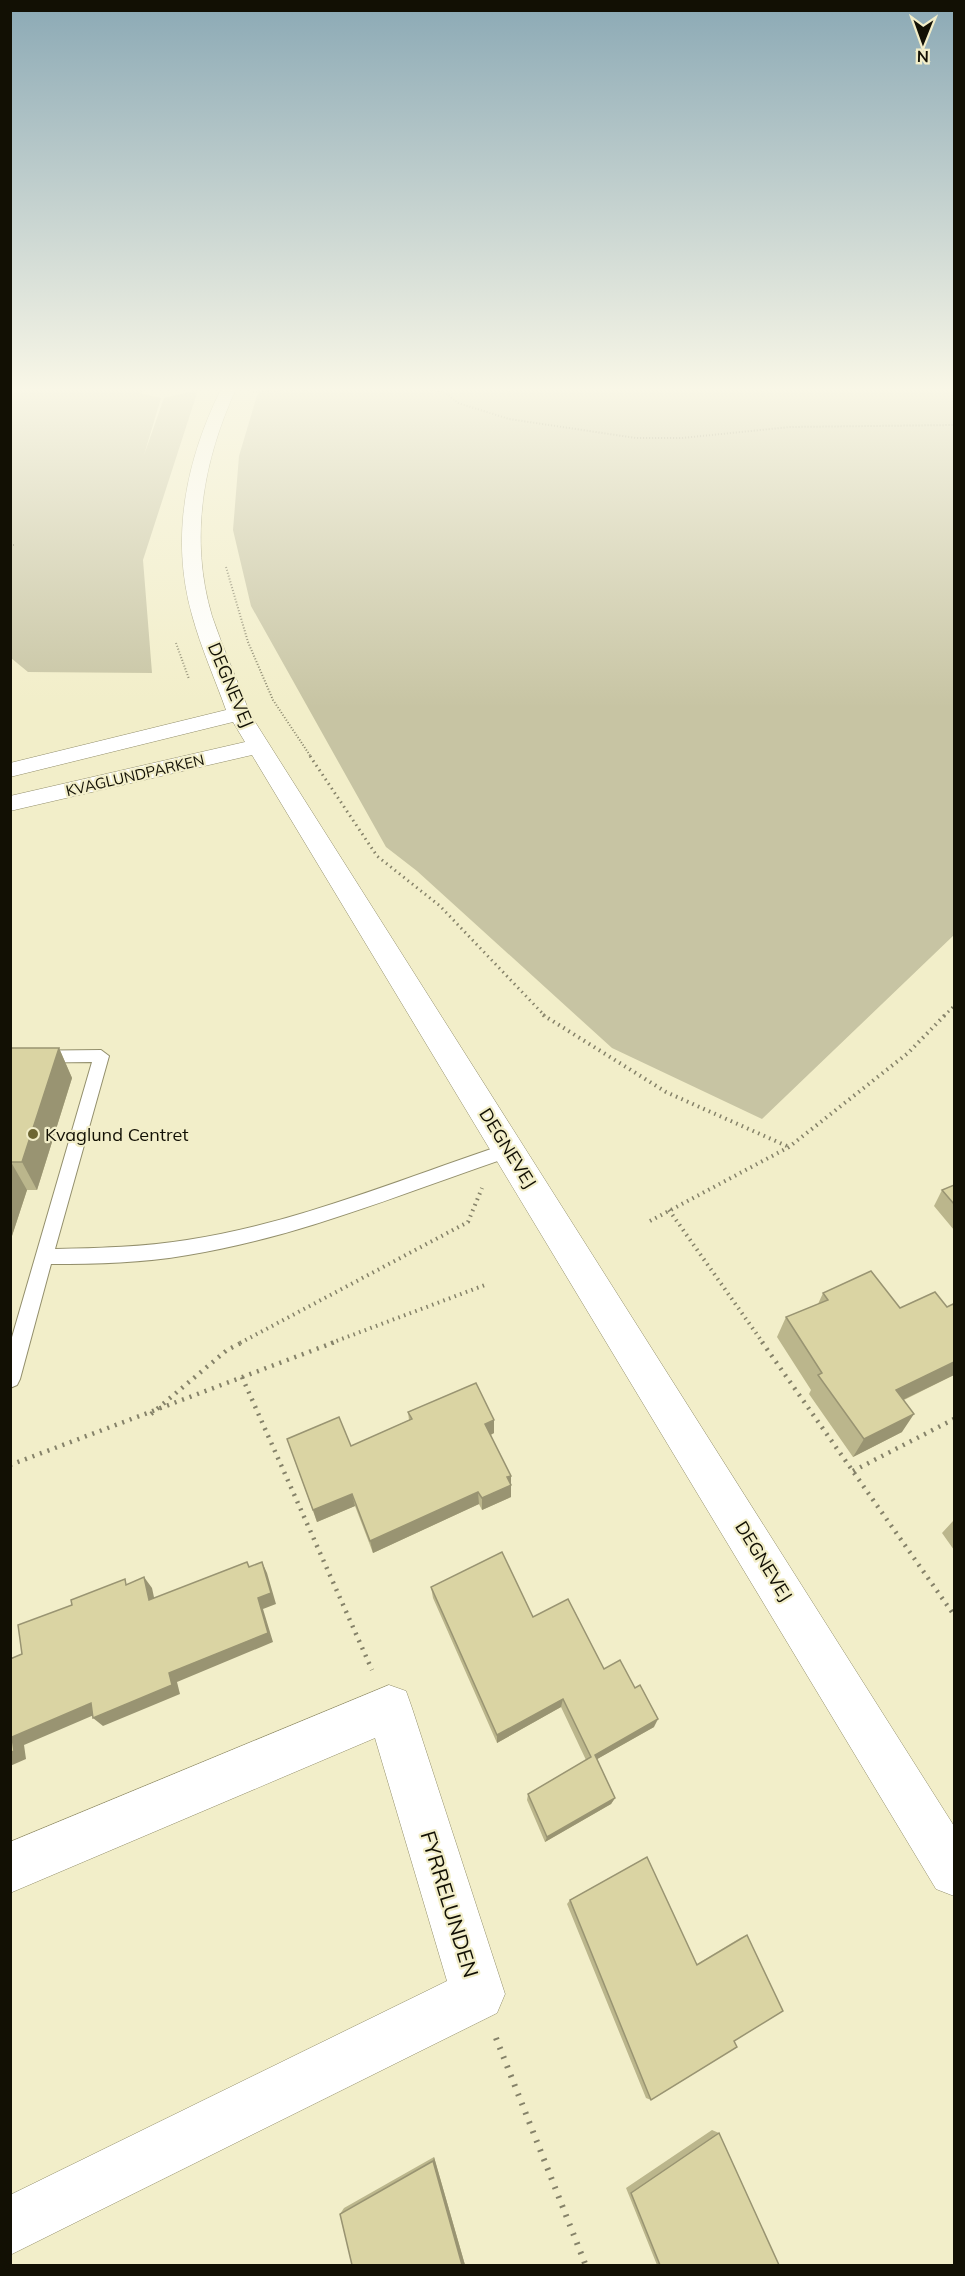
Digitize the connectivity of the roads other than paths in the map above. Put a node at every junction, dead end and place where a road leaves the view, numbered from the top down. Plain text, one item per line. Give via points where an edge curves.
1 (192, 495) edge
2 (239, 714) junction
3 (259, 746) junction
4 (10, 770) edge
5 (10, 804) edge
6 (10, 1057) edge
7 (509, 1150) junction
8 (45, 1257) junction
9 (10, 1378) edge
10 (10, 1868) edge
11 (954, 1871) edge
12 (10, 2226) edge

1 - 2 street, DEGNEVEJ via 191,548 202,614
2 - 3 street, DEGNEVEJ
2 - 4 street, KVAGLUNDPARKEN
3 - 5 street, KVAGLUNDPARKEN
3 - 7 street, DEGNEVEJ
6 - 8 lane via 101,1056
7 - 8 lane via 281,1227 206,1245 120,1255
7 - 11 street, DEGNEVEJ
8 - 9 lane
10 - 12 street, FYRRELUNDEN via 389,1708 478,1994

